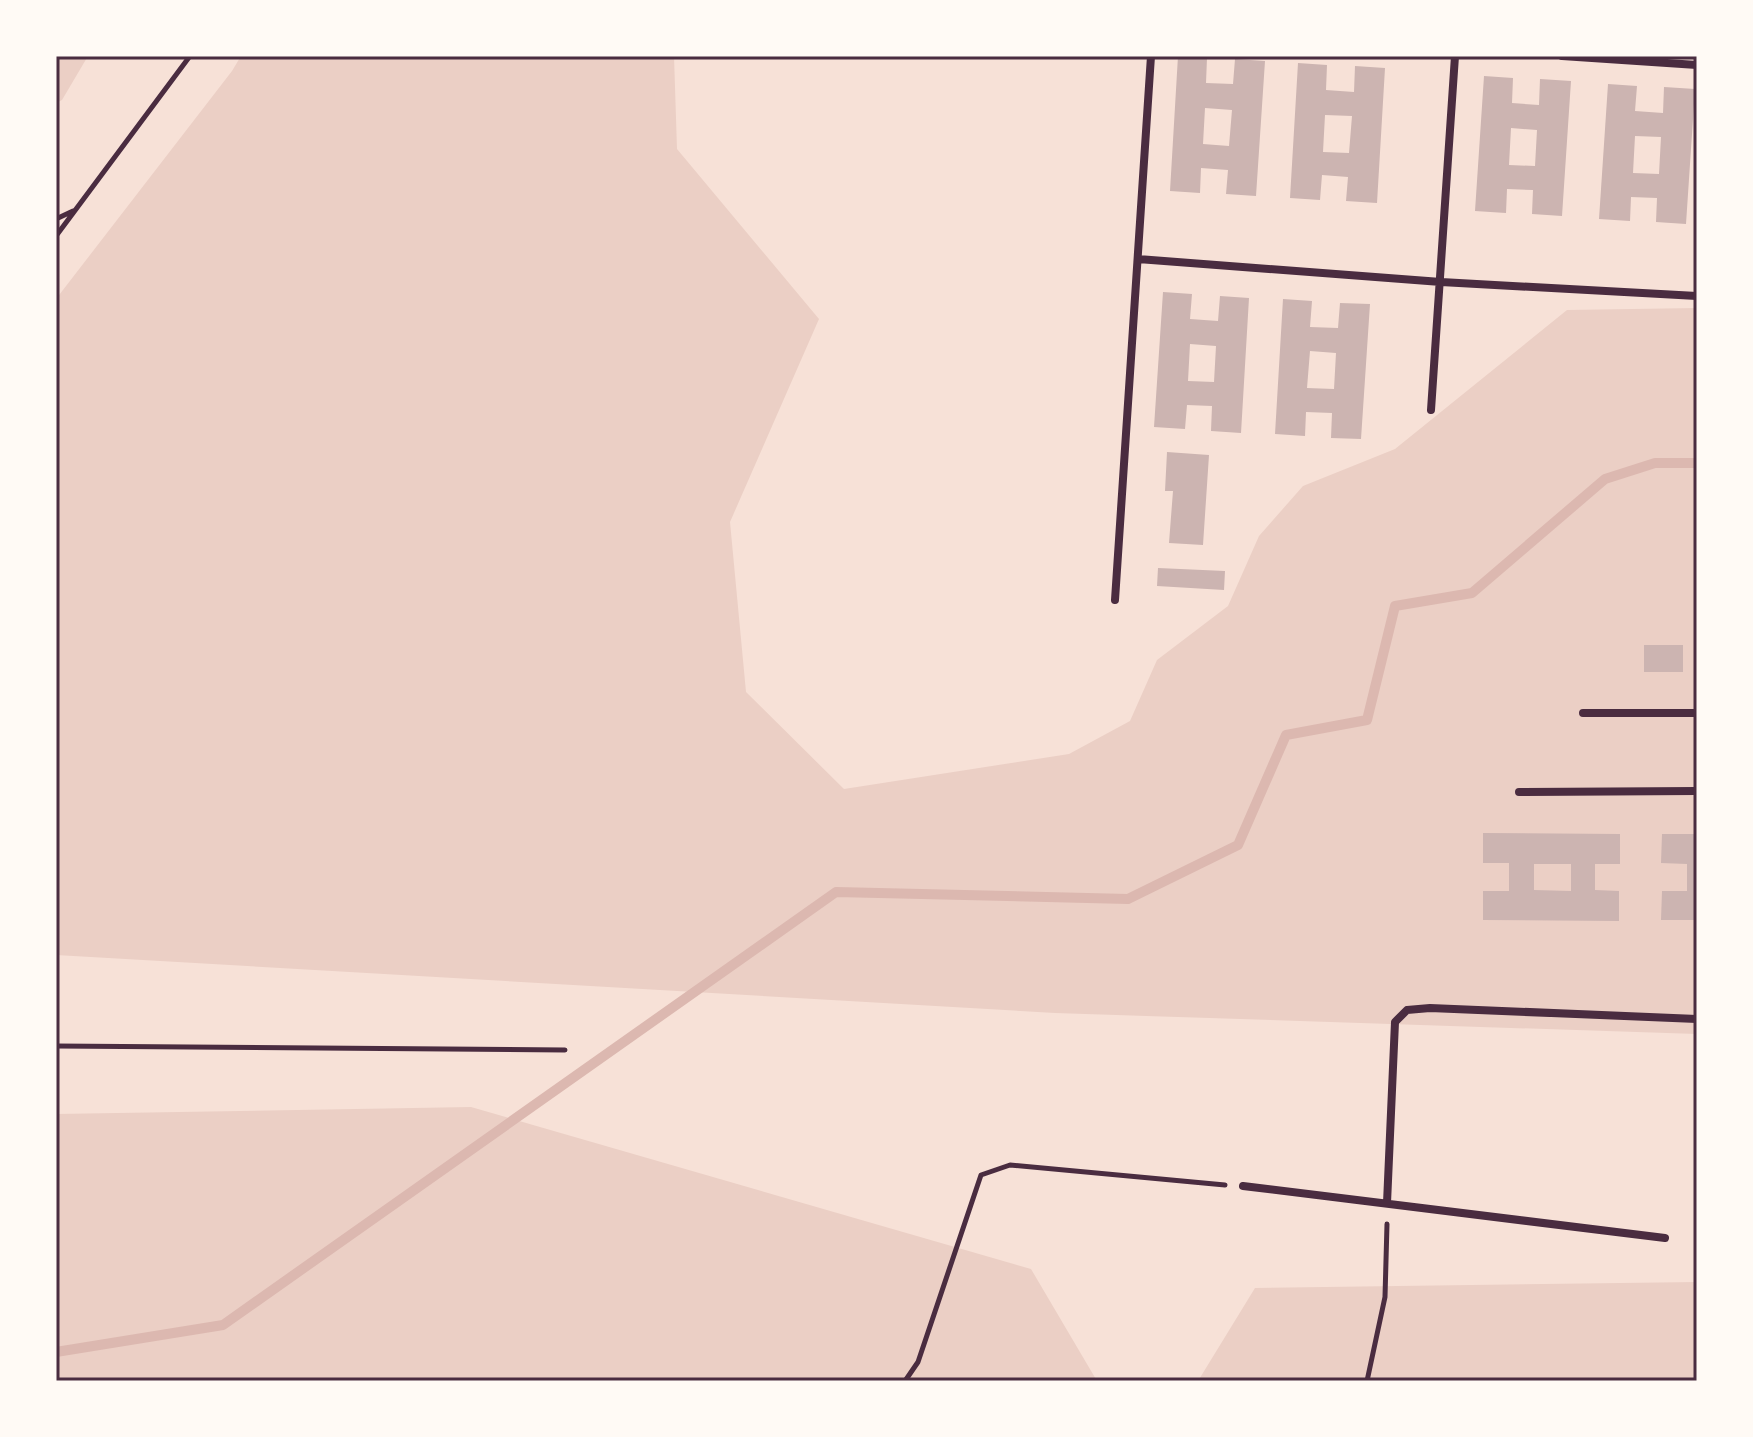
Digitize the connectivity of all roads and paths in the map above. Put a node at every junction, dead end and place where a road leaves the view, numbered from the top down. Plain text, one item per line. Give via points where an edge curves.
1 (190, 56) edge
2 (1151, 56) edge
3 (1455, 56) edge
4 (1562, 56) edge
5 (1697, 65) edge
6 (75, 210) junction
7 (56, 219) edge
8 (56, 236) edge
9 (1138, 259) junction
10 (1441, 282) junction
11 (1697, 296) edge
12 (1431, 410) dead end
13 (1115, 600) dead end
14 (1583, 713) dead end
15 (1697, 713) edge
16 (1697, 791) edge
17 (1519, 792) dead end
18 (1697, 1019) edge
19 (56, 1046) edge
20 (565, 1050) dead end
21 (1243, 1186) joint
22 (1387, 1203) junction
23 (1665, 1238) dead end
24 (905, 1381) edge
25 (1367, 1381) edge

1 - 6 path
2 - 9 street
3 - 10 street
4 - 5 street
6 - 7 path
6 - 8 path
9 - 10 street
9 - 13 street
10 - 11 street
10 - 12 street
14 - 15 street
16 - 17 street
18 - 22 street via 1407,1010 1395,1022
19 - 20 path
21 - 22 street
21 - 24 path via 1010,1165 981,1175 918,1362
22 - 23 street
22 - 25 path via 1385,1297

